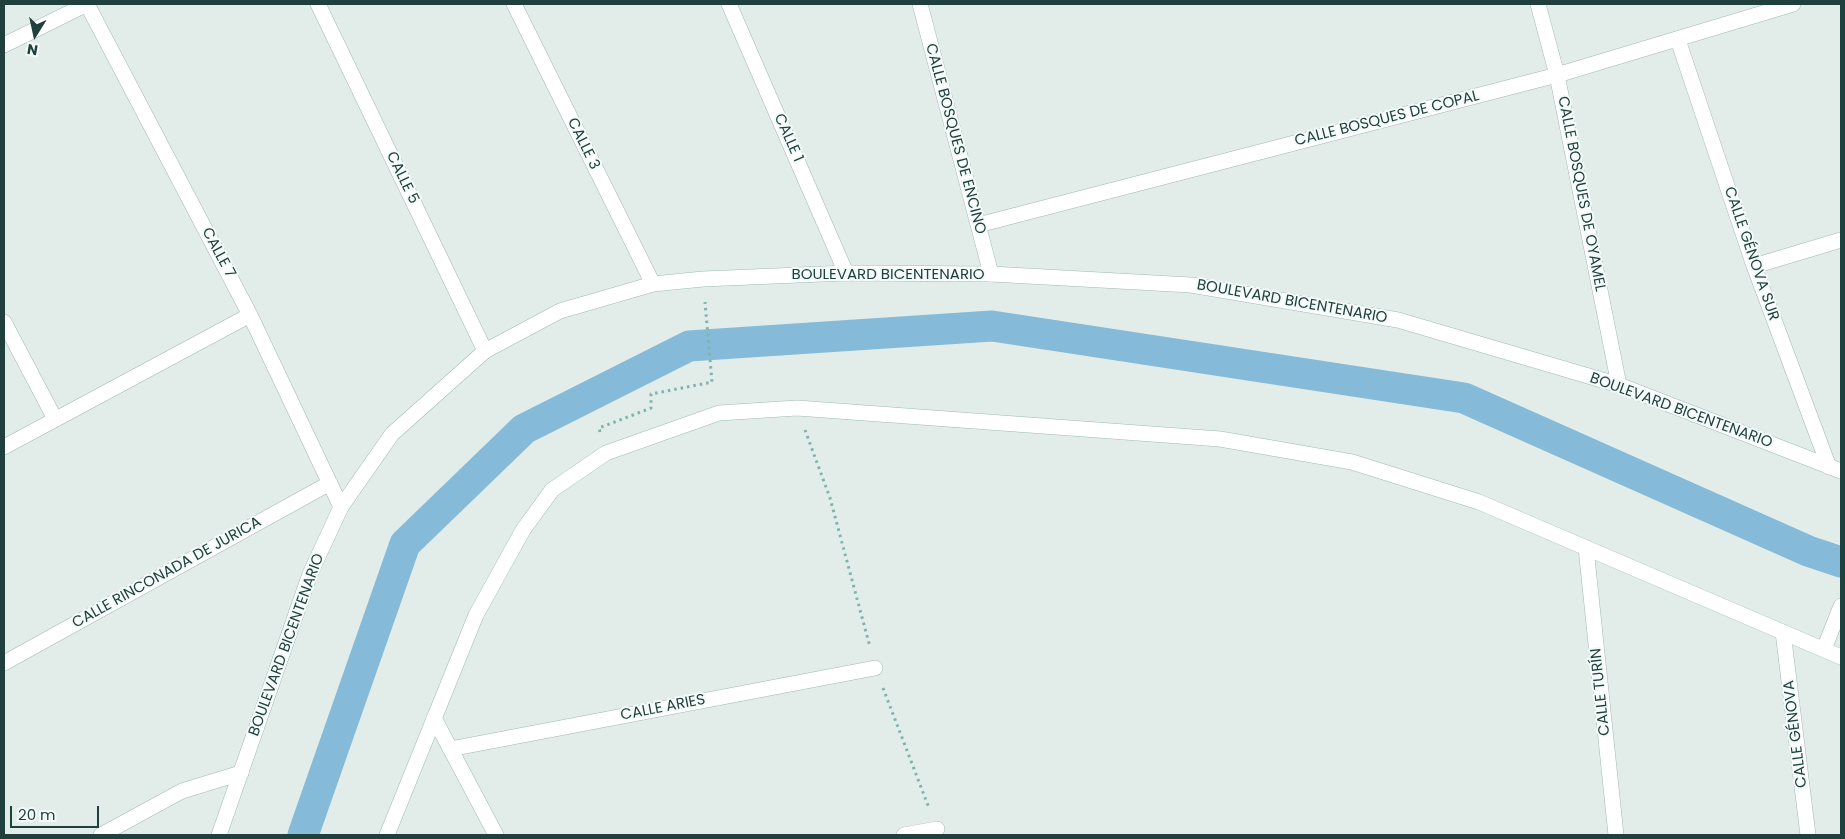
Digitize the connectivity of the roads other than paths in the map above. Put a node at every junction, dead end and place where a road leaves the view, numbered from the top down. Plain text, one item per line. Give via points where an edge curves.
1 (87, 4) edge
2 (318, 4) edge
3 (514, 4) edge
4 (729, 4) edge
5 (920, 4) edge
6 (1538, 4) edge
7 (1793, 4) edge
8 (1678, 40) junction
9 (4, 45) edge
10 (1557, 75) junction
11 (978, 224) junction
12 (1841, 240) edge
13 (1754, 266) junction
14 (846, 273) junction
15 (991, 274) junction
16 (653, 284) junction
17 (250, 315) junction
18 (4, 322) edge
19 (485, 352) junction
20 (1619, 385) junction
21 (55, 419) junction
22 (4, 447) edge
23 (1835, 469) edge
24 (330, 483) junction
25 (342, 507) junction
26 (1586, 548) junction
27 (1841, 606) edge
28 (1783, 632) junction
29 (1824, 649) junction
30 (1841, 656) edge
31 (4, 663) edge
32 (876, 668) road end
33 (434, 718) junction
34 (450, 749) junction
35 (241, 773) junction
36 (937, 829) road end
37 (101, 835) edge
38 (220, 835) edge
39 (387, 835) edge
40 (496, 835) edge
41 (904, 835) edge
42 (1616, 835) edge
43 (1808, 835) edge

1 - 9 street
1 - 17 street, CALLE 7
2 - 19 street, CALLE 5
3 - 16 street, CALLE 3
4 - 14 street, CALLE 1
5 - 11 street, CALLE BOSQUES DE ENCINO
6 - 10 street, CALLE BOSQUES DE OYAMEL
7 - 8 street, CALLE BOSQUES DE COPAL
8 - 10 street, CALLE BOSQUES DE COPAL
8 - 13 street, CALLE GÉNOVA SUR
10 - 11 street, CALLE BOSQUES DE COPAL
10 - 20 street, CALLE BOSQUES DE OYAMEL
11 - 15 street, CALLE BOSQUES DE ENCINO
12 - 13 street
13 - 23 street, CALLE GÉNOVA SUR
14 - 15 street, BOULEVARD BICENTENARIO
14 - 16 street, BOULEVARD BICENTENARIO
15 - 20 street, BOULEVARD BICENTENARIO via 1191,285 1398,320
16 - 19 street, BOULEVARD BICENTENARIO via 560,311
17 - 21 street
17 - 24 street, CALLE 7
18 - 21 street
19 - 25 street, BOULEVARD BICENTENARIO via 392,434
20 - 23 street, BOULEVARD BICENTENARIO
21 - 22 street
24 - 25 street, CALLE 7
24 - 31 street, CALLE RINCONADA DE JURICA
25 - 35 street, BOULEVARD BICENTENARIO via 310,574
26 - 28 street
26 - 33 street via 1479,502 1352,462 1220,440 797,408 719,413 606,453 552,490 523,530 476,615
26 - 42 street, CALLE TURÍN
27 - 29 street
28 - 29 street
28 - 43 street, CALLE GÉNOVA
29 - 30 street
32 - 34 street, CALLE ARIES
33 - 34 street
33 - 39 street
34 - 40 street
35 - 37 street via 182,791
35 - 38 street, BOULEVARD BICENTENARIO
36 - 41 street

